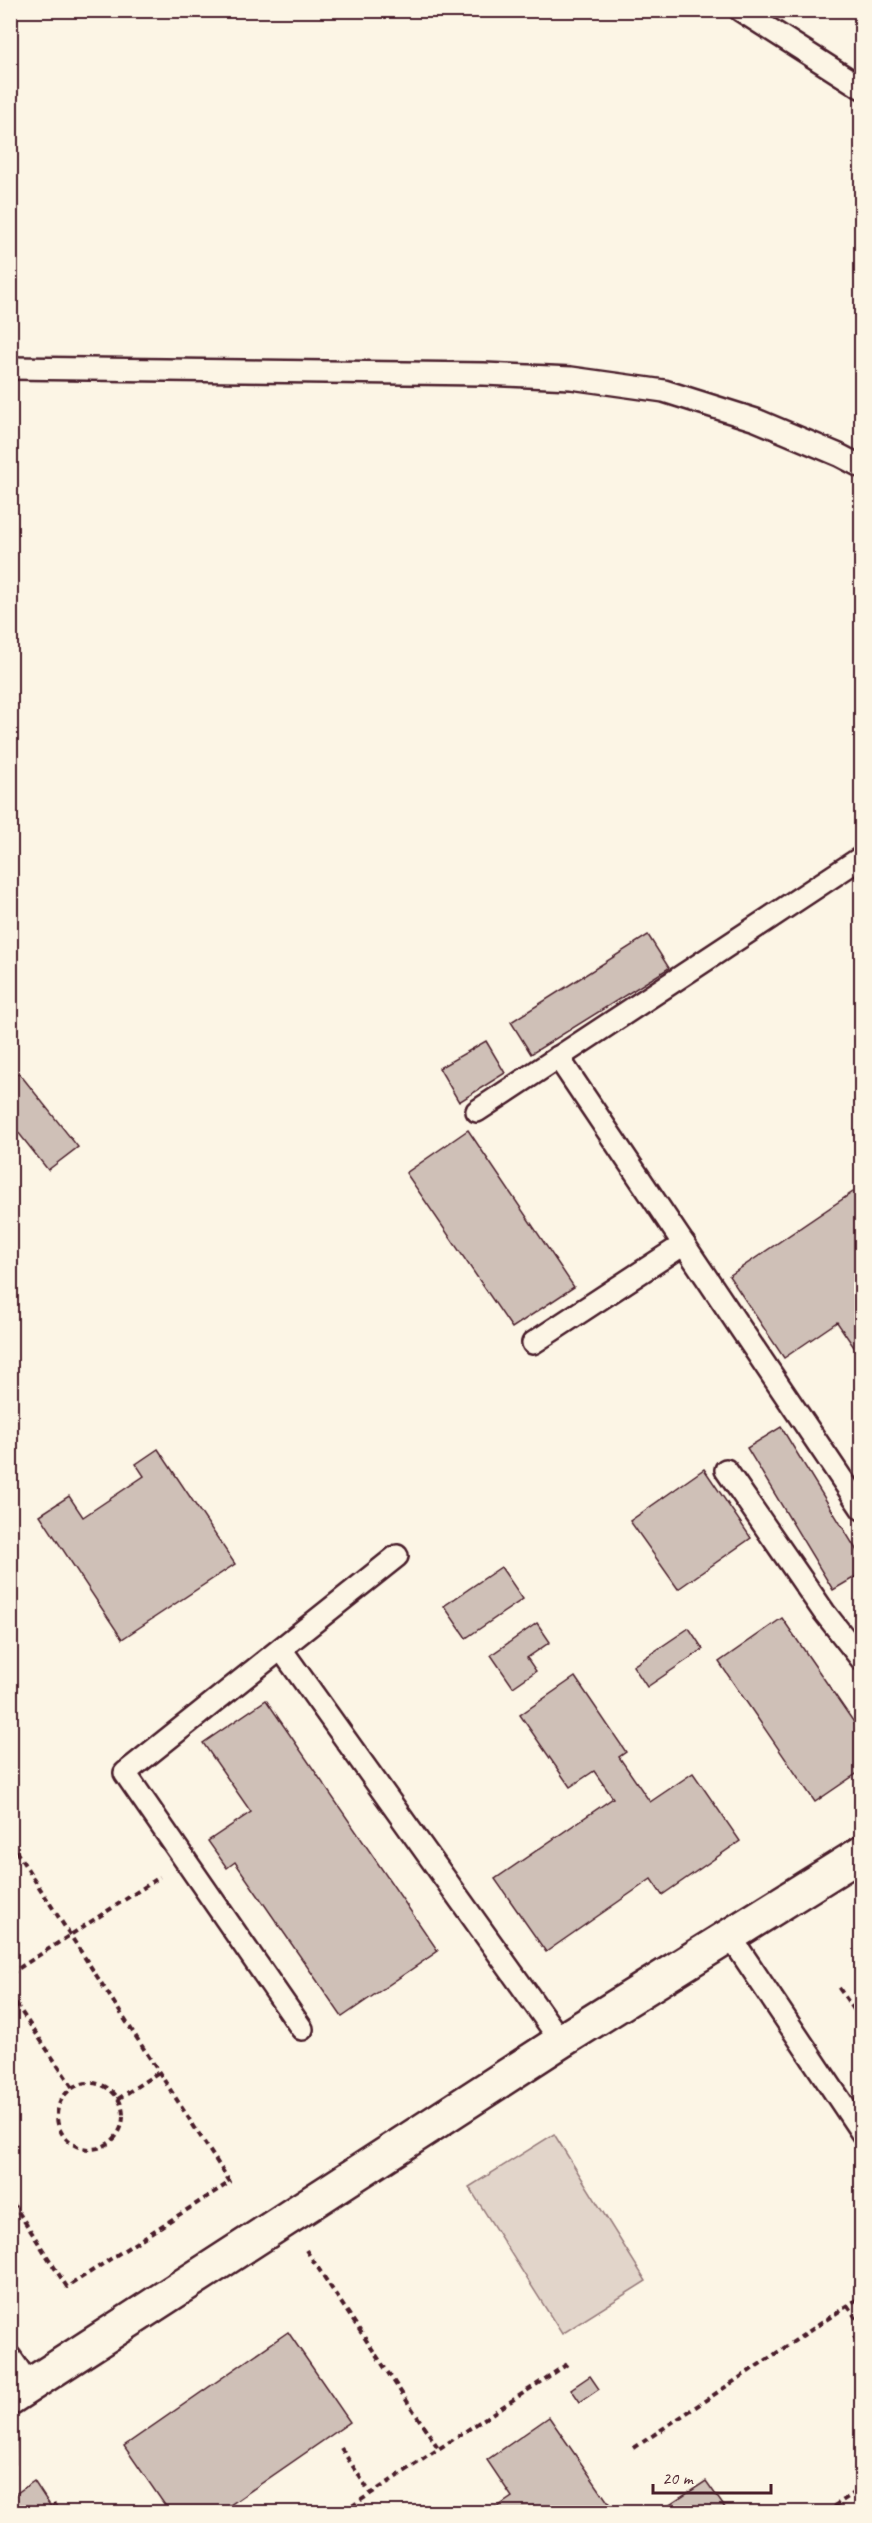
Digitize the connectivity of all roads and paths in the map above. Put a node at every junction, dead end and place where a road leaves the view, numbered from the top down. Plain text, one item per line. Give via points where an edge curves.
1 (740, 10) edge
2 (861, 88) edge
3 (10, 368) edge
4 (861, 467) edge
5 (861, 856) edge
6 (558, 1057) junction
7 (477, 1111) dead end
8 (684, 1244) junction
9 (533, 1343) dead end
10 (726, 1470) dead end
11 (861, 1509) edge
12 (397, 1556) dead end
13 (281, 1649) junction
14 (861, 1660) edge
15 (10, 1842) edge
16 (861, 1853) edge
17 (186, 1861) junction
18 (71, 1935) junction
19 (730, 1936) junction
20 (10, 1974) edge
21 (839, 1988) dead end
22 (10, 1995) edge
23 (861, 2020) edge
24 (302, 2029) dead end
25 (561, 2041) junction
26 (159, 2072) junction
27 (73, 2088) junction
28 (118, 2099) junction
29 (861, 2133) edge
30 (10, 2199) edge
31 (286, 2220) junction
32 (861, 2296) edge
33 (847, 2305) junction
34 (861, 2327) edge
35 (10, 2357) edge
36 (568, 2363) dead end
37 (20, 2392) edge
38 (341, 2448) dead end
39 (634, 2448) dead end
40 (439, 2449) junction
41 (861, 2488) edge
42 (371, 2494) junction
43 (343, 2512) edge
44 (825, 2512) edge

1 - 2 lane
3 - 4 lane via 572,378 664,391 710,405 756,420
5 - 6 lane
6 - 7 lane
6 - 8 lane
8 - 9 lane
8 - 11 lane
10 - 14 lane
12 - 13 lane
13 - 17 lane via 125,1773
13 - 25 lane
15 - 18 path
16 - 19 street
17 - 18 path
17 - 24 lane
18 - 20 path
18 - 26 path
19 - 25 street
19 - 29 lane
21 - 23 path
22 - 27 path
25 - 31 street
26 - 28 path
26 - 30 path via 230,2182 67,2286
27 - 28 path via 85,2083 98,2084 110,2089
27 - 28 path via 60,2102 57,2121 65,2139 82,2148 101,2147 117,2136 123,2118
31 - 37 street
31 - 40 path
32 - 33 path
33 - 34 path
33 - 39 path
35 - 37 lane
36 - 40 path
38 - 42 path
40 - 42 path
41 - 44 path
42 - 43 path

